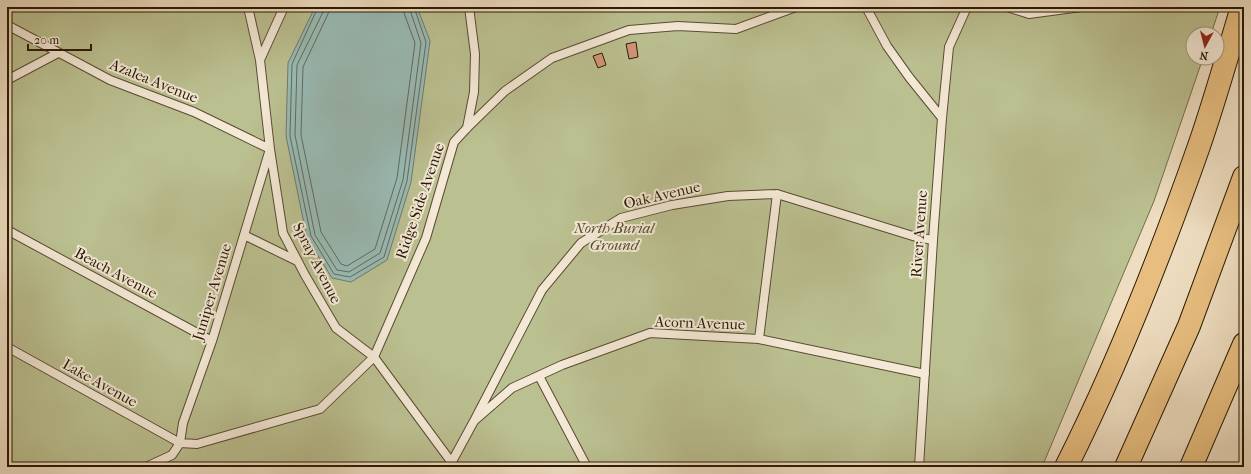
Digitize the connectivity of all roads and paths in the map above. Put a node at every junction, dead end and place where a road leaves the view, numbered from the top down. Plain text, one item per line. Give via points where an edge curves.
1 (248, 7) edge
2 (284, 7) edge
3 (469, 7) edge
4 (796, 7) edge
5 (866, 7) edge
6 (967, 7) edge
7 (1007, 7) edge
8 (1081, 7) edge
9 (1242, 7) edge
10 (7, 24) edge
11 (58, 53) junction
12 (260, 60) junction
13 (7, 80) edge
14 (942, 118) junction
15 (468, 128) junction
16 (270, 149) junction
17 (1244, 177) edge
18 (777, 194) junction
19 (9, 234) edge
20 (244, 235) junction
21 (933, 240) junction
22 (297, 262) junction
23 (760, 339) junction
24 (212, 341) junction
25 (1244, 344) edge
26 (7, 347) edge
27 (374, 357) junction
28 (925, 374) junction
29 (539, 376) junction
30 (474, 421) junction
31 (180, 443) junction
32 (452, 465) edge
33 (146, 467) edge
34 (587, 467) edge
35 (919, 467) edge
36 (1066, 467) edge
37 (1126, 467) edge
38 (1191, 467) edge

1 - 12 lane, Spray Avenue
2 - 12 lane
3 - 15 lane via 475,54 474,92
4 - 15 lane, Ridge Side Avenue via 736,29 678,26 629,30 552,58 505,91
5 - 14 lane via 887,46
6 - 14 lane, River Avenue via 949,47
7 - 8 lane via 1029,14
9 - 36 highway via 1200,144 1152,272 1081,438
10 - 11 lane, Azalea Avenue
11 - 13 lane
11 - 16 lane, Azalea Avenue via 110,80 194,112
12 - 16 lane, Spray Avenue
14 - 21 lane, River Avenue
15 - 27 lane, Ridge Side Avenue via 454,142 426,238
16 - 20 lane, Juniper Avenue
16 - 22 lane, Spray Avenue via 283,234
17 - 37 highway via 1189,326
18 - 21 lane, Oak Avenue
18 - 23 lane
18 - 30 lane, Oak Avenue via 728,196 672,205 622,218 581,244 542,290
19 - 24 lane, Beach Avenue
20 - 22 lane
20 - 24 lane, Juniper Avenue
21 - 28 lane, River Avenue
22 - 27 lane, Spray Avenue via 336,328
23 - 28 lane, Acorn Avenue
23 - 29 lane, Acorn Avenue via 650,334 562,365
24 - 31 lane, Juniper Avenue via 183,423
25 - 38 highway
26 - 31 lane, Lake Avenue
27 - 31 lane, Ridge Side Avenue via 320,409 197,444
27 - 32 lane, Spray Avenue
28 - 35 lane, River Avenue
29 - 30 lane, Acorn Avenue via 512,388
29 - 34 lane
30 - 32 lane, Acorn Avenue
31 - 33 lane via 172,455

